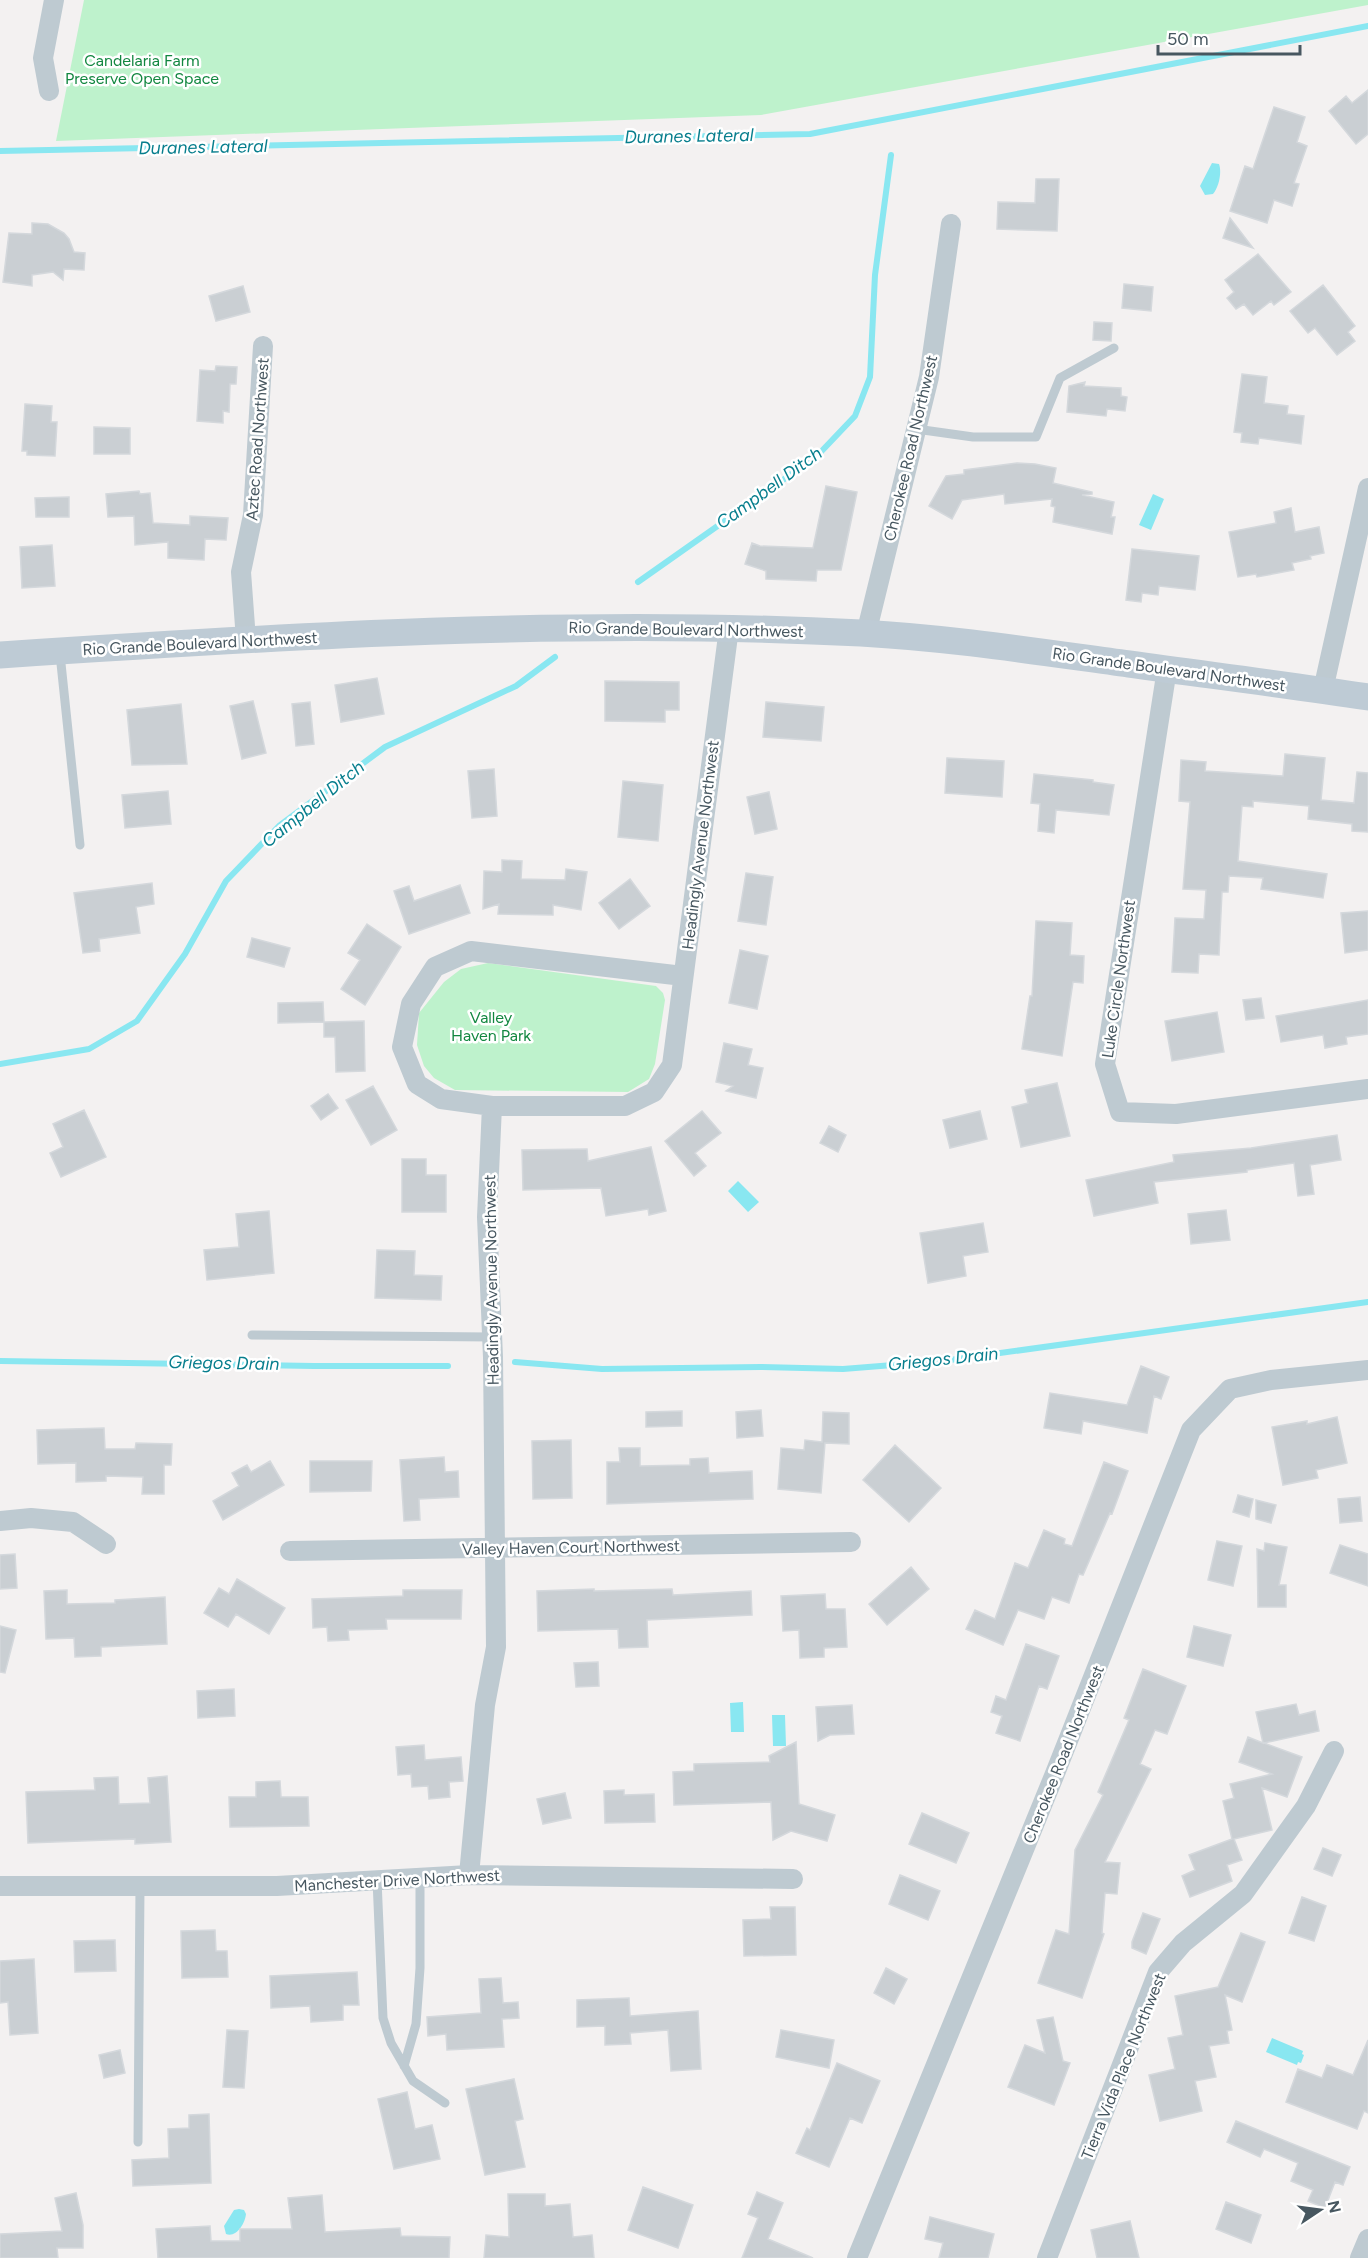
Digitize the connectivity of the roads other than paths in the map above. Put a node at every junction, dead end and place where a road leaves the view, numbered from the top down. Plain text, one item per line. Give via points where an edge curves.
1 (54, 0) edge
2 (50, 91) dead end
3 (951, 224) dead end
4 (263, 346) dead end
5 (1114, 348) dead end
6 (916, 429) junction
7 (1368, 488) edge
8 (729, 628) junction
9 (866, 634) junction
10 (246, 640) junction
11 (60, 651) junction
12 (0, 656) edge
13 (1167, 669) junction
14 (1323, 690) junction
15 (1368, 696) edge
16 (80, 845) dead end
17 (683, 976) junction
18 (1368, 1089) edge
19 (492, 1106) junction
20 (252, 1335) dead end
21 (492, 1337) junction
22 (1368, 1370) edge
23 (0, 1521) edge
24 (851, 1542) dead end
25 (106, 1544) dead end
26 (494, 1548) junction
27 (290, 1551) dead end
28 (1334, 1750) dead end
29 (469, 1875) junction
30 (420, 1878) junction
31 (794, 1879) dead end
32 (377, 1880) junction
33 (0, 1886) edge
34 (140, 1886) junction
35 (404, 2066) junction
36 (445, 2103) dead end
37 (138, 2142) dead end
38 (1368, 2239) edge
39 (857, 2258) edge
40 (1047, 2258) edge
41 (1360, 2258) edge

1 - 2 street via 43,58
3 - 6 street, Cherokee Road Northwest via 930,376
4 - 10 street, Aztec Road Northwest via 253,515 241,572
5 - 6 lane via 1060,378 1036,437 973,437
6 - 9 street, Cherokee Road Northwest
7 - 14 street
8 - 9 main road, Rio Grande Boulevard Northwest
8 - 10 main road, Rio Grande Boulevard Northwest via 422,630
8 - 17 street, Headingly Avenue Northwest
9 - 13 main road, Rio Grande Boulevard Northwest
10 - 11 main road, Rio Grande Boulevard Northwest
11 - 12 main road, Rio Grande Boulevard Northwest
11 - 16 lane
13 - 14 main road, Rio Grande Boulevard Northwest
13 - 18 street, Luke Circle Northwest via 1105,1064 1120,1112 1176,1114
14 - 15 main road, Rio Grande Boulevard Northwest
17 - 19 street, Headingly Avenue Northwest via 672,1065 654,1092 625,1106
17 - 19 street via 471,951 435,967 411,1004 402,1047 417,1084 441,1099
19 - 21 street, Headingly Avenue Northwest via 487,1217
20 - 21 lane
21 - 26 street, Headingly Avenue Northwest
22 - 39 street, Cherokee Road Northwest via 1270,1380 1230,1389 1191,1430
23 - 25 street via 31,1518 73,1522
24 - 26 street, Valley Haven Court Northwest
26 - 27 street, Valley Haven Court Northwest
26 - 29 street, Headingly Avenue Northwest via 496,1647 485,1705
28 - 40 street, Tierra Vida Place Northwest via 1305,1806 1243,1894 1183,1943 1158,1972
29 - 30 street, Manchester Drive Northwest
29 - 31 street, Manchester Drive Northwest
30 - 32 street, Manchester Drive Northwest
30 - 35 lane via 416,2024
32 - 34 street, Manchester Drive Northwest via 277,1886
32 - 35 lane via 383,2018
33 - 34 street, Manchester Drive Northwest
34 - 37 lane
35 - 36 lane via 413,2081
38 - 41 street

